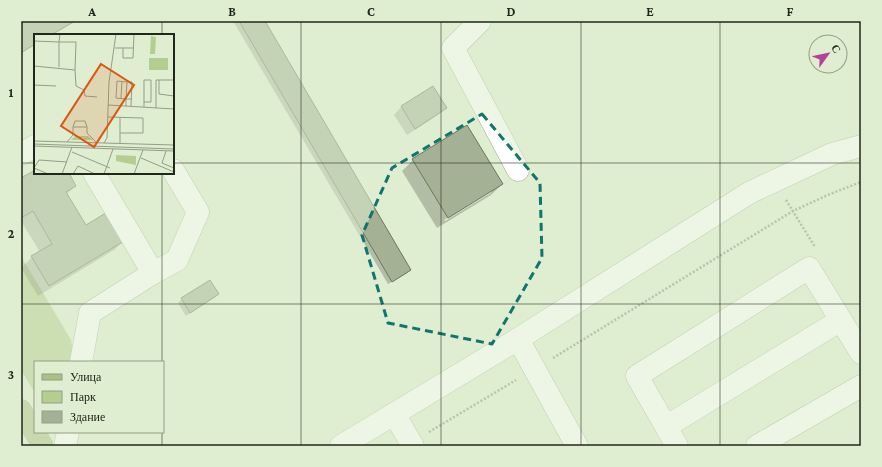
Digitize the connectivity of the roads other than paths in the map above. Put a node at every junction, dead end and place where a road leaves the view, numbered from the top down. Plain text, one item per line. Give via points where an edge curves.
1 (480, 21) edge
2 (861, 146) edge
3 (34, 147) edge
4 (21, 154) edge
5 (518, 170) dead end
6 (174, 172) edge
7 (95, 174) edge
8 (153, 273) junction
9 (841, 320) junction
10 (518, 339) junction
11 (861, 353) edge
12 (81, 361) edge
13 (861, 386) edge
14 (21, 410) edge
15 (394, 414) junction
16 (667, 426) junction
17 (34, 431) edge
18 (35, 433) edge
19 (68, 433) edge
20 (412, 444) edge
21 (43, 446) edge
22 (65, 446) edge
23 (341, 446) edge
24 (577, 446) edge
25 (677, 446) edge
26 (757, 446) edge

1 - 5 street via 453,48
2 - 10 street via 832,154 749,193
3 - 4 street
6 - 8 street via 198,212 177,260
7 - 8 street
8 - 12 street via 90,312
9 - 11 street
9 - 16 street
9 - 16 street via 809,268 637,376
10 - 15 street
10 - 24 street
13 - 26 street
14 - 17 main road
15 - 20 street
15 - 23 street
16 - 25 street
18 - 21 main road
19 - 22 street

